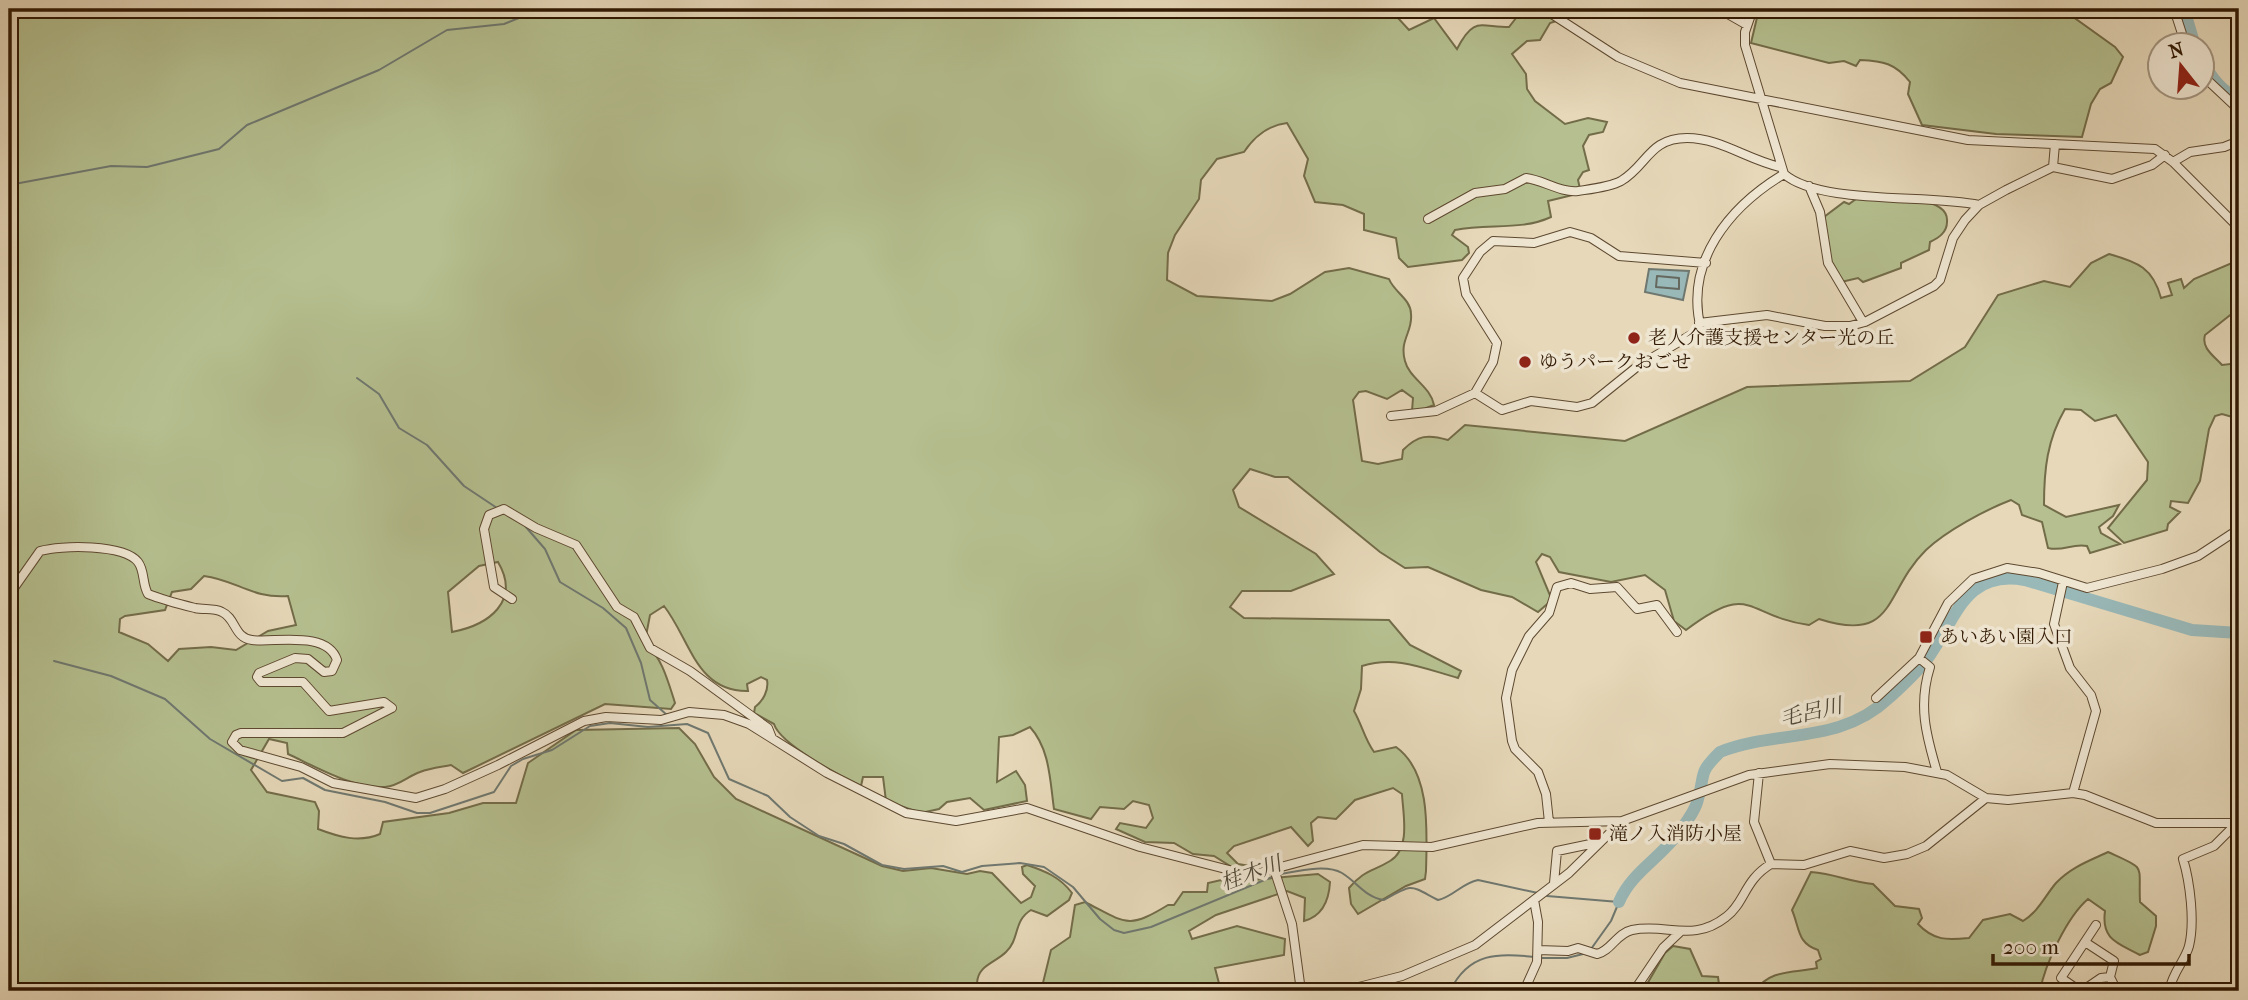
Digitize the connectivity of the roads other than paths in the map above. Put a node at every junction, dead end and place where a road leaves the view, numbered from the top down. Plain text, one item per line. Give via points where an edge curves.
1 (1544, 9) edge
2 (1719, 9) edge
3 (1753, 9) edge
4 (2174, 9) edge
5 (1747, 25) junction
6 (2181, 32) edge
7 (2216, 88) edge
8 (1761, 98) junction
9 (2239, 130) edge
10 (2239, 141) edge
11 (2055, 144) junction
12 (2169, 159) junction
13 (2053, 167) junction
14 (1782, 170) junction
15 (1809, 186) junction
16 (1979, 205) junction
17 (1428, 219) dead end
18 (2238, 224) edge
19 (1706, 262) junction
20 (1863, 322) junction
21 (1699, 323) junction
22 (1475, 393) junction
23 (1391, 416) dead end
24 (2239, 529) edge
25 (2063, 584) junction
26 (9, 595) edge
27 (512, 598) dead end
28 (1677, 632) dead end
29 (1919, 658) junction
30 (1876, 698) dead end
31 (772, 738) junction
32 (1937, 772) junction
33 (1759, 773) junction
34 (2073, 793) junction
35 (1986, 798) junction
36 (1622, 821) junction
37 (1549, 822) junction
38 (2238, 823) edge
39 (1600, 842) junction
40 (1771, 864) junction
41 (1275, 870) junction
42 (1554, 883) junction
43 (1538, 897) junction
44 (2096, 925) dead end
45 (1679, 932) junction
46 (2085, 942) junction
47 (1538, 951) junction
48 (2110, 977) junction
49 (1359, 989) edge
50 (1301, 991) edge
51 (1343, 991) edge
52 (1524, 991) edge
53 (1634, 991) edge
54 (2081, 991) edge
55 (2117, 991) edge
56 (2169, 991) edge

1 - 8 street via 1640,69 1679,83
2 - 5 street
3 - 5 street
4 - 6 street
5 - 8 street via 1748,58
7 - 9 street via 2235,106
8 - 11 street via 1903,129 1968,139
8 - 14 street
10 - 12 street
11 - 12 street via 2138,146
11 - 13 street
12 - 13 street via 2112,178
12 - 18 street
13 - 16 street
14 - 15 street via 1792,181
14 - 17 street via 1710,143 1674,139 1656,147 1622,181 1576,192 1526,178 1505,189 1475,193
14 - 19 street via 1731,216 1716,236
15 - 16 street
15 - 20 street via 1820,212 1828,263
16 - 20 street via 1953,238 1940,280
19 - 21 street via 1696,289
19 - 22 street via 1619,256 1591,237 1570,232 1534,243 1503,240 1486,245 1463,278 1466,294 1497,344 1493,362
20 - 21 street via 1833,327 1767,315
21 - 22 street via 1701,329 1696,333 1639,366 1592,403 1577,407 1531,401 1502,410
22 - 23 street via 1436,411
24 - 25 street via 2199,556 2162,569 2087,588
25 - 29 street via 2039,573 2007,568 1973,579 1948,603
25 - 34 street via 2055,627 2070,668 2091,695 2095,711
26 - 31 street via 40,551 71,545 95,547 135,559 148,594 220,611 240,636 252,640 294,638 329,649 337,660 332,671 324,672 308,659 295,658 257,677 261,681 303,682 326,710 334,713 384,702 392,708 343,733 241,733 232,742 240,750 333,783 402,797 416,798 445,789 560,731 598,717 646,720 689,712 724,715
27 - 31 street via 494,587 484,529 489,515 504,509 576,545 617,607 634,617 650,648 768,728
28 - 37 street via 1657,605 1637,609 1617,587 1590,589 1571,583 1556,587 1549,613 1529,636 1512,670 1506,698 1512,741 1542,782
29 - 30 street
29 - 32 street via 1928,666 1923,722
31 - 41 street via 827,773 906,813 956,821 1027,808 1140,847 1241,873
32 - 33 street via 1830,764
32 - 35 street
33 - 36 street
33 - 40 street via 1754,822
34 - 35 street
34 - 38 street via 2156,823
35 - 40 street via 1926,846 1908,854 1884,858 1850,852 1804,864
36 - 37 street
36 - 39 street
37 - 41 street via 1432,847 1363,845
38 - 56 street via 2214,846 2183,859 2190,881 2190,945
39 - 42 street
39 - 42 street via 1557,851
40 - 45 street via 1748,883 1723,919
41 - 50 street via 1292,924
42 - 43 street
43 - 47 street
43 - 49 street via 1466,950
44 - 46 street
45 - 47 street via 1632,930 1605,951 1592,953 1583,949
45 - 53 street
46 - 48 street via 2114,961
46 - 54 street via 2061,978
47 - 52 street
48 - 54 street
48 - 55 street
49 - 51 street

